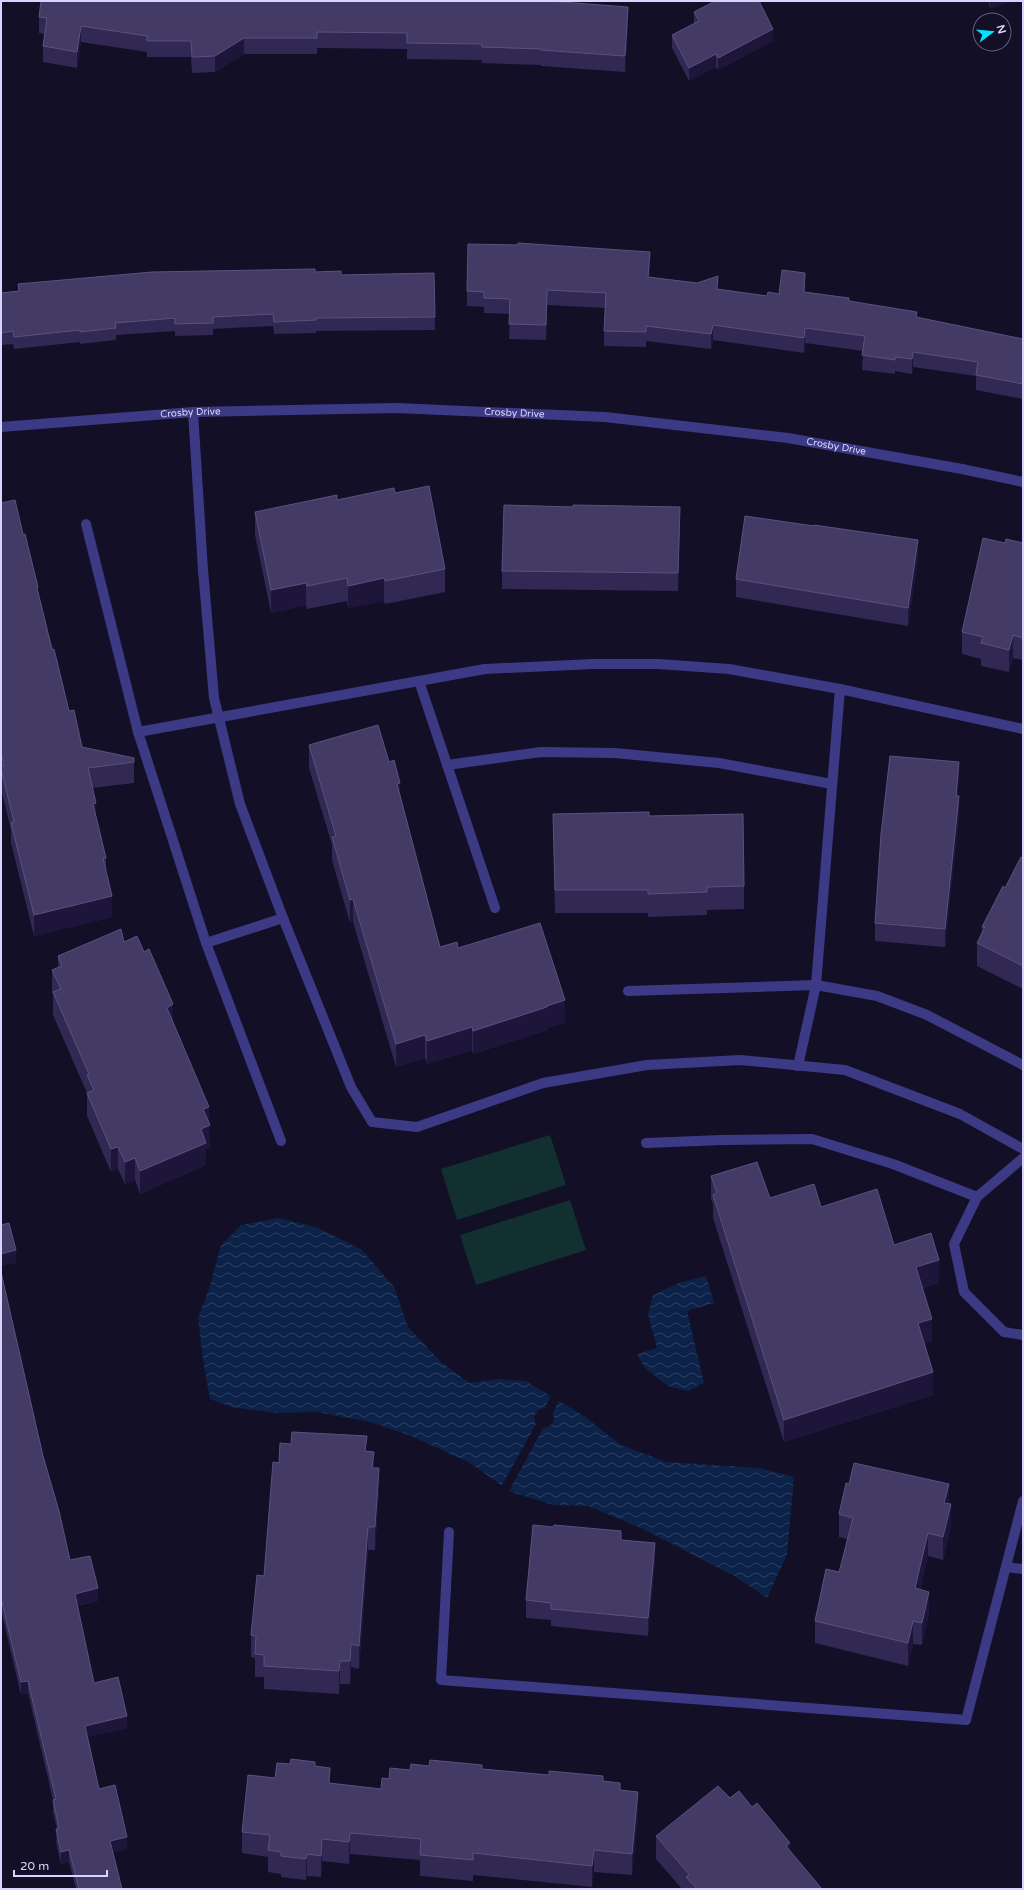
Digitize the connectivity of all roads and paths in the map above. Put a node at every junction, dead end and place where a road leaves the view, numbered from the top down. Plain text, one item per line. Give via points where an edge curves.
1 (193, 412) junction
2 (1, 427) edge
3 (1023, 482) edge
4 (86, 524) dead end
5 (419, 681) junction
6 (840, 689) junction
7 (218, 716) junction
8 (1023, 729) edge
9 (138, 732) junction
10 (447, 765) junction
11 (832, 784) junction
12 (495, 908) dead end
13 (282, 918) junction
14 (206, 943) junction
15 (816, 985) junction
16 (628, 991) dead end
17 (1023, 1065) edge
18 (798, 1066) junction
19 (281, 1141) dead end
20 (646, 1143) dead end
21 (1023, 1149) edge
22 (1023, 1158) edge
23 (977, 1197) junction
24 (1023, 1335) edge
25 (1023, 1501) edge
26 (449, 1532) dead end
27 (1006, 1567) junction
28 (1023, 1569) edge

1 - 2 street, Crosby Drive
1 - 3 street, Crosby Drive via 396,408 605,417 788,438
1 - 7 street via 203,577 214,698
4 - 9 street
5 - 6 street via 485,669 658,664 729,669
5 - 7 street
5 - 10 street
6 - 8 street
6 - 11 street
7 - 9 street
7 - 13 street via 240,804
9 - 14 street
10 - 11 street via 542,752 614,753 719,763
10 - 12 street
11 - 15 street
13 - 14 street
13 - 18 street via 351,1087 372,1122 417,1127 543,1083 647,1065 740,1060
14 - 19 street
15 - 16 street
15 - 17 street via 878,996 927,1015
15 - 18 street
18 - 21 street via 845,1070 960,1114
20 - 23 street via 812,1139 893,1164
22 - 23 street
23 - 24 street via 954,1244 964,1292 1004,1332
25 - 27 street
26 - 27 street via 441,1680 966,1720
27 - 28 street

